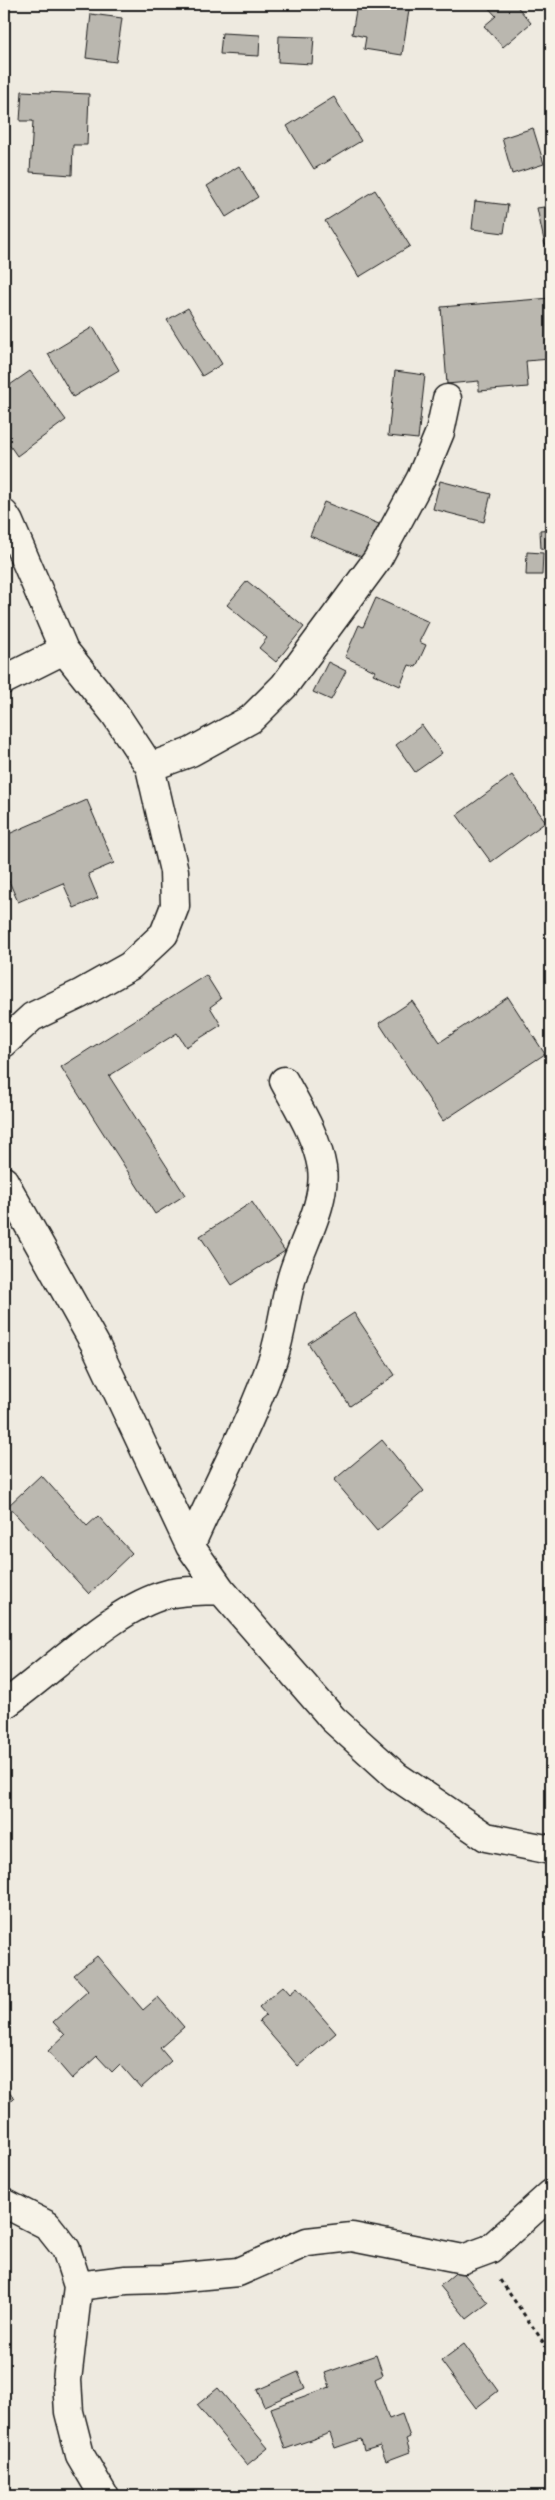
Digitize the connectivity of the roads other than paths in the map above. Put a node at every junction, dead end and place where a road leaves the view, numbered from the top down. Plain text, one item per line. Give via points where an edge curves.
1 (447, 399) dead end
2 (4, 514) edge
3 (64, 650) junction
4 (4, 680) edge
5 (150, 767) junction
6 (4, 1043) edge
7 (284, 1081) dead end
8 (4, 1181) edge
9 (190, 1546) junction
10 (221, 1590) junction
11 (4, 1705) edge
12 (551, 1850) edge
13 (551, 2194) edge
14 (4, 2203) edge
15 (78, 2286) junction
16 (104, 2496) edge

1 - 5 street via 440,432 421,478 377,560 284,686 251,719 191,752
2 - 3 street
3 - 4 street
3 - 5 street via 115,714
5 - 6 street via 174,871 175,906 164,934 130,966 32,1017
7 - 9 street via 312,1133 322,1169 320,1191 311,1228 292,1277 274,1357
8 - 9 street via 95,1344
9 - 10 street
10 - 11 street via 168,1593 141,1604 112,1622
10 - 12 street via 333,1719 396,1776 486,1838
13 - 15 street via 490,2249 463,2259 352,2237 307,2242 238,2272
14 - 15 street via 47,2224 66,2249
15 - 16 street via 67,2380 69,2412 80,2455

